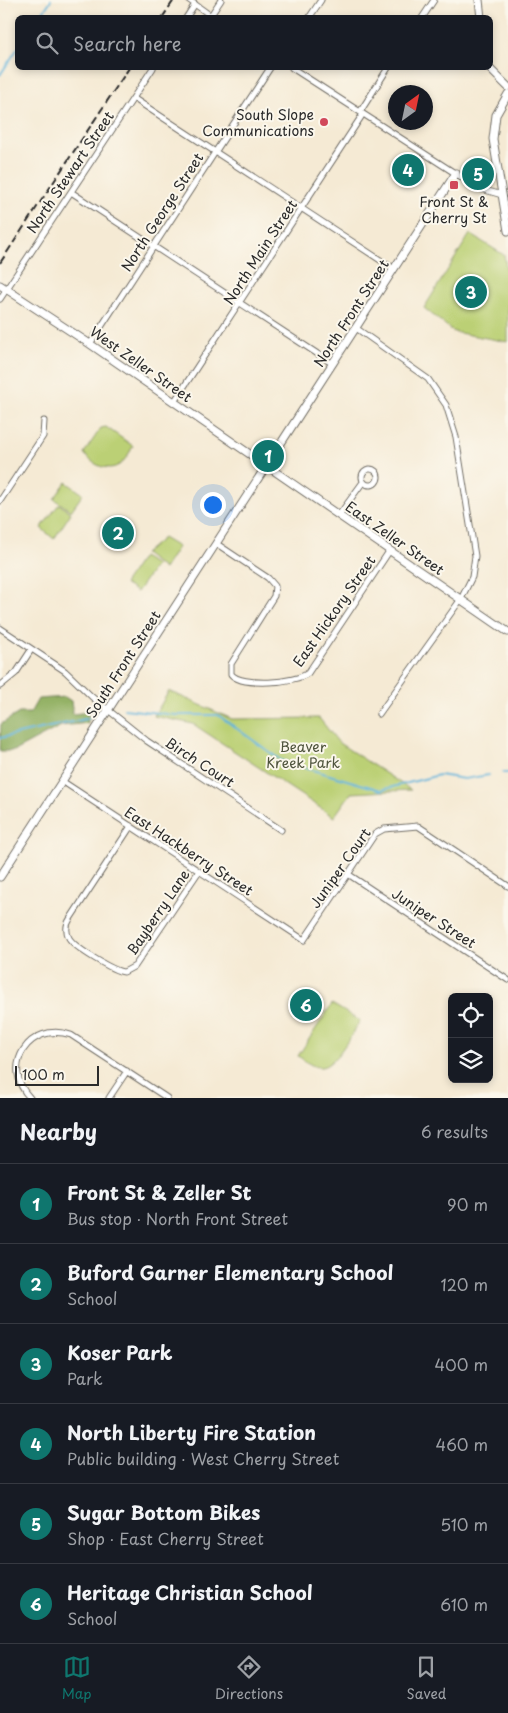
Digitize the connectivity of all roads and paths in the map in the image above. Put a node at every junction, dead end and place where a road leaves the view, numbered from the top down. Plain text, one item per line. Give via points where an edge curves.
1 (188, 0) edge
2 (221, 0) edge
3 (321, 0) edge
4 (434, 0) edge
5 (479, 0) edge
6 (195, 4) junction
7 (188, 15) edge
8 (211, 15) edge
9 (213, 15) edge
10 (311, 15) edge
11 (424, 15) edge
12 (481, 15) edge
13 (152, 70) edge
14 (269, 70) edge
15 (295, 70) edge
16 (387, 70) edge
17 (491, 70) edge
18 (508, 87) edge
19 (508, 94) edge
20 (133, 98) junction
21 (362, 113) junction
22 (215, 152) junction
23 (456, 173) junction
24 (70, 192) junction
25 (502, 195) junction
26 (302, 209) junction
27 (508, 231) edge
28 (154, 246) junction
29 (394, 270) junction
30 (3, 287) edge
31 (0, 298) edge
32 (240, 303) junction
33 (356, 328) junction
34 (90, 344) junction
35 (333, 364) junction
36 (174, 402) junction
37 (44, 421) dead end
38 (268, 466) junction
39 (363, 482) dead end
40 (0, 500) edge
41 (339, 515) junction
42 (217, 544) junction
43 (390, 550) junction
44 (461, 599) junction
45 (0, 628) edge
46 (508, 632) edge
47 (31, 650) junction
48 (0, 686) edge
49 (110, 709) junction
50 (379, 714) dead end
51 (62, 780) junction
52 (131, 826) junction
53 (281, 830) dead end
54 (199, 871) junction
55 (348, 874) junction
56 (0, 876) edge
57 (508, 886) edge
58 (304, 940) joint
59 (508, 980) edge
60 (127, 1072) junction
61 (30, 1098) edge
62 (109, 1098) edge
63 (167, 1098) edge

1 - 6 street
2 - 9 street
3 - 10 street
4 - 11 street
5 - 12 street
6 - 7 street
6 - 8 street
13 - 20 street, North Stewart Street
14 - 22 street, North George Street
15 - 21 street
16 - 21 street, North Main Street
17 - 18 street
19 - 25 street via 496,115 493,135
20 - 22 street
20 - 24 street, North Stewart Street
21 - 23 street
21 - 26 street, North Main Street
22 - 26 street
22 - 28 street, North George Street
23 - 25 street via 478,188
23 - 29 street, North Front Street
24 - 28 street
24 - 30 street, North Stewart Street
25 - 27 street
26 - 29 street
26 - 32 street, North Main Street
28 - 32 street
28 - 34 street, North George Street
29 - 33 street, North Front Street
30 - 31 street, North Stewart Street
30 - 34 street, West Zeller Street
32 - 35 street
32 - 36 street, North Main Street
33 - 35 street, North Front Street
33 - 44 street via 428,379 438,390 451,416 475,556 472,577
34 - 36 street, West Zeller Street
35 - 38 street, North Front Street
36 - 38 street, West Zeller Street
37 - 40 street via 43,436
38 - 41 street, East Zeller Street
38 - 42 street, South Front Street
39 - 41 street
41 - 43 street, East Zeller Street
42 - 43 street, East Hickory Street via 275,586 274,596 231,664 231,674 242,681 291,681 308,673
42 - 49 street, South Front Street
43 - 44 street, East Zeller Street
44 - 46 street, East Zeller Street
44 - 50 street
45 - 47 street, Birch Court
47 - 48 street via 16,673
47 - 49 street, Birch Court via 65,671
49 - 51 street, South Front Street
49 - 53 street, Birch Court via 146,741
51 - 52 street, East Hackberry Street
51 - 56 street, South Front Street
52 - 54 street, East Hackberry Street
52 - 54 street, Bayberry Lane via 68,922 67,932 71,941 102,962 120,972 135,966
54 - 58 street, East Hackberry Street
55 - 57 street, Juniper Court via 378,831 416,825
55 - 58 street, Juniper Court
55 - 59 street, Juniper Street
60 - 61 street via 71,1036 48,1032 29,1042 19,1058 20,1086
60 - 62 street
60 - 63 street

